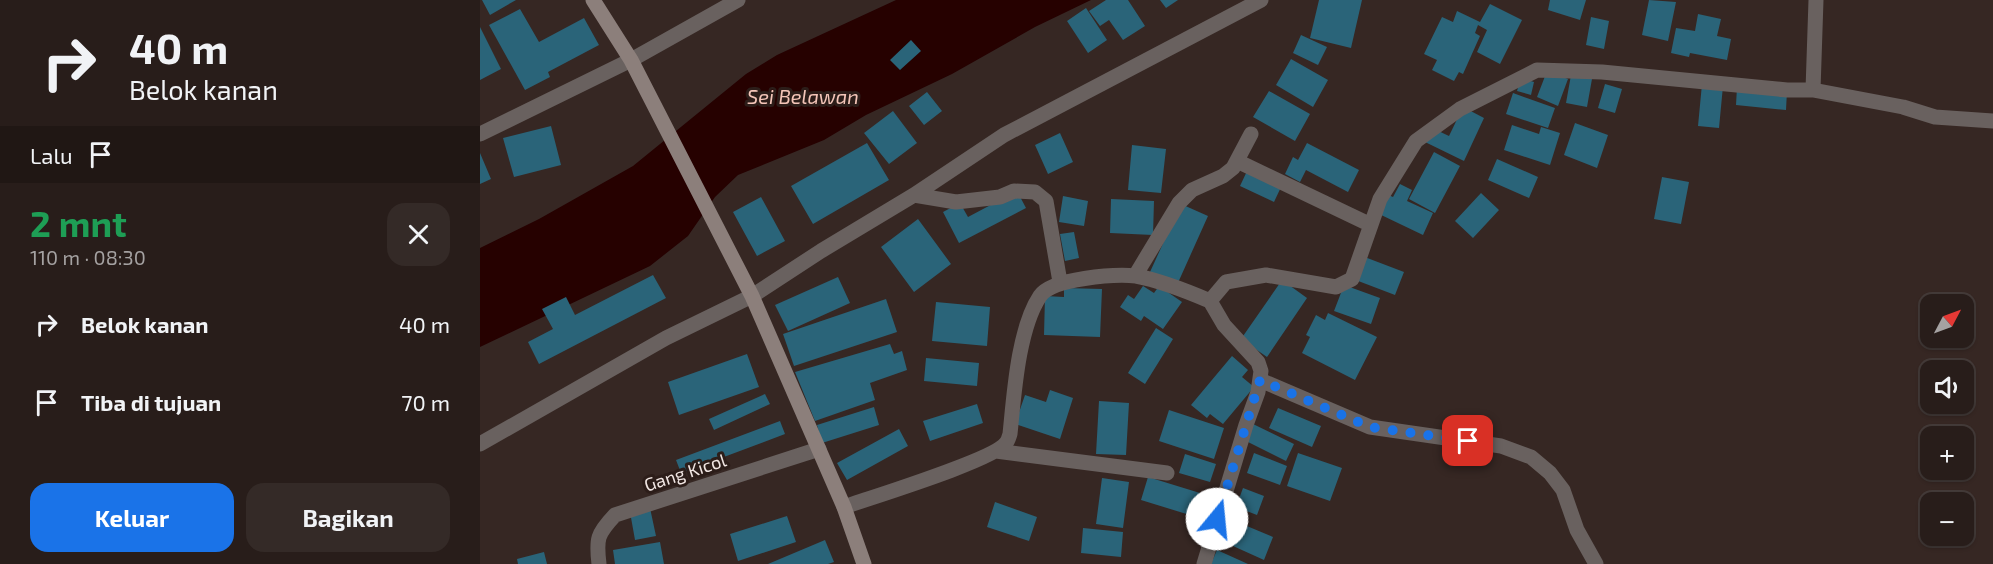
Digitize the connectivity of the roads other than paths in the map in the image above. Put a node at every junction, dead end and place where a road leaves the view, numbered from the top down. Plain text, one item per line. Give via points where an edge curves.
1 (593, 0) edge
2 (738, 0) edge
3 (1261, 0) edge
4 (1815, 0) edge
5 (631, 60) junction
6 (1813, 90) junction
7 (1993, 121) edge
8 (480, 134) edge
9 (1251, 134) dead end
10 (1237, 161) junction
11 (914, 195) junction
12 (1371, 225) junction
13 (1136, 276) junction
14 (1060, 282) junction
15 (752, 296) junction
16 (1210, 301) junction
17 (1260, 380) junction
18 (480, 444) edge
19 (819, 449) junction
20 (996, 451) junction
21 (1167, 473) dead end
22 (844, 507) junction
23 (599, 564) edge
24 (864, 564) edge
25 (1204, 564) edge
26 (1596, 564) edge

1 - 5 street
2 - 5 street
3 - 11 street via 1004,135
4 - 6 street
5 - 8 street
5 - 15 street
6 - 7 street via 1935,117
6 - 12 street via 1537,70 1460,109 1416,141 1380,199
9 - 10 street
10 - 12 street
10 - 13 street via 1223,176 1192,190 1179,204
11 - 14 street via 956,202 1000,197 1014,190 1035,192 1046,201
11 - 15 street
12 - 16 street via 1352,279 1345,283 1336,287 1266,275 1226,282
13 - 14 street
13 - 16 street
14 - 20 street via 1041,293 1031,312 1018,362 1010,434 1006,444
15 - 18 street via 666,338
15 - 19 street
16 - 17 street via 1224,326 1258,362
17 - 25 street
17 - 26 street via 1370,427 1501,446 1531,457 1563,490 1577,530
19 - 22 street
19 - 23 street, Gang Kicol via 615,515 601,530 597,545
20 - 21 street
20 - 22 street via 967,465
22 - 24 street

